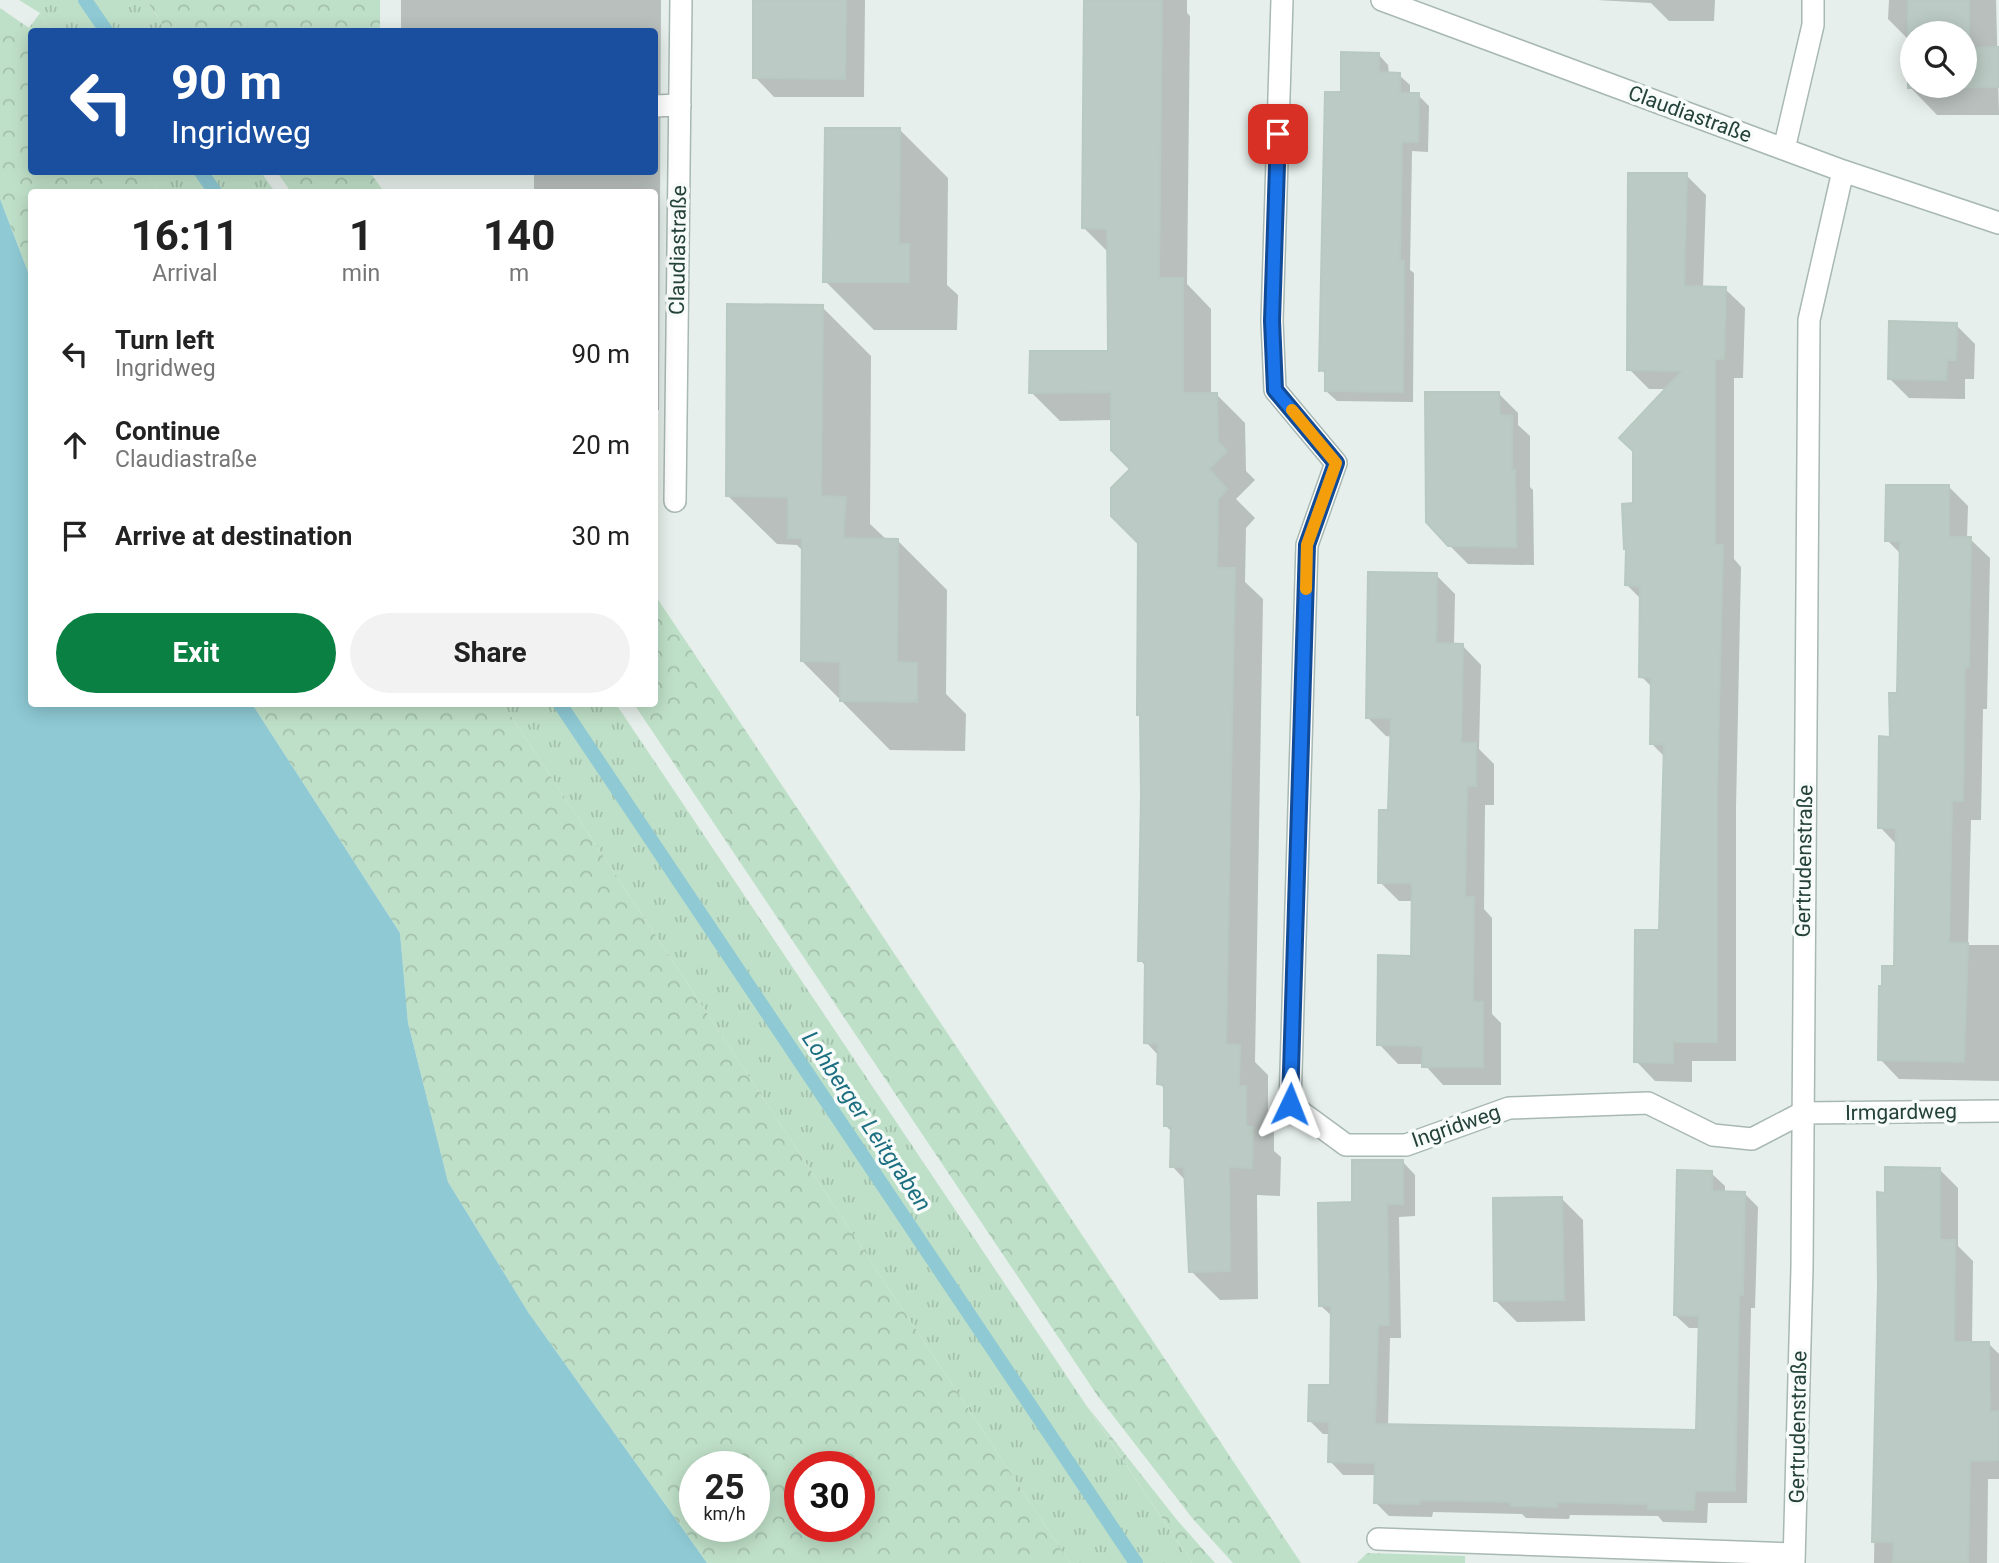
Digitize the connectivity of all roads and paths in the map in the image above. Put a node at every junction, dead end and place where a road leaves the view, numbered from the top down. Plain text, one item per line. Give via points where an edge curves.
1 (681, 0) edge
2 (1282, 0) edge
3 (1382, 0) edge
4 (1813, 0) edge
5 (680, 105) junction
6 (658, 106) edge
7 (1784, 149) junction
8 (1843, 171) junction
9 (1999, 223) edge
10 (675, 500) dead end
11 (1999, 1111) edge
12 (1802, 1113) junction
13 (1378, 1539) dead end
14 (1794, 1558) edge

1 - 5 street, Claudiastraße
2 - 12 street, Ingridweg via 1272,321 1275,390 1336,463 1307,545 1290,1104 1346,1145 1406,1145 1508,1108 1648,1103 1713,1135 1752,1139
3 - 7 street, Claudiastraße
4 - 7 street via 1813,25
5 - 6 street
5 - 10 street, Claudiastraße
7 - 8 street, Claudiastraße
8 - 9 street, Claudiastraße
8 - 12 street, Gertrudenstraße via 1809,320
11 - 12 street, Irmgardweg
12 - 14 street, Gertrudenstraße
13 - 14 street, Gertrudenstraße

